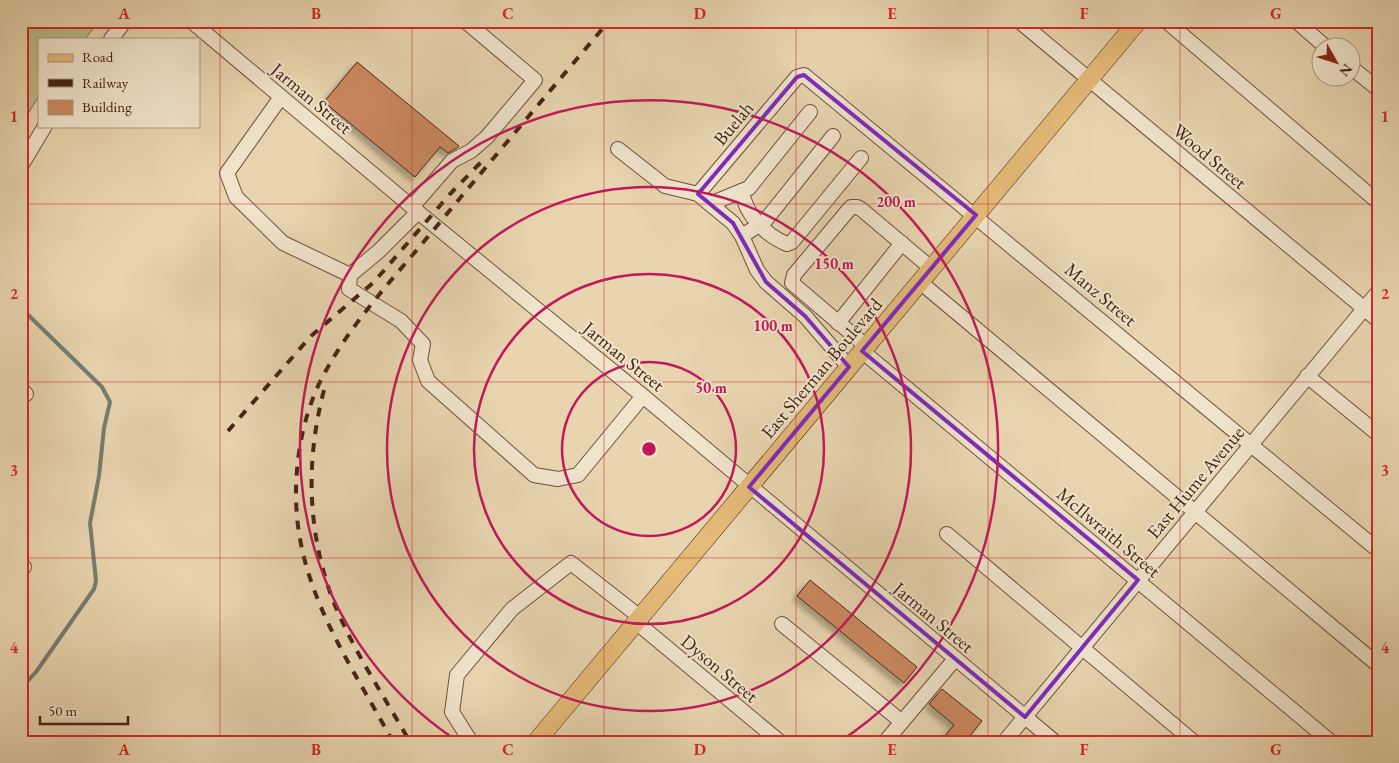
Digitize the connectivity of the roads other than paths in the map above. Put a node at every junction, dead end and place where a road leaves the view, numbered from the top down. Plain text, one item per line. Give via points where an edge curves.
1 (125, 21) edge
2 (191, 21) edge
3 (464, 21) edge
4 (1019, 21) edge
5 (1138, 21) edge
6 (1166, 21) edge
7 (1296, 21) edge
8 (112, 38) edge
9 (1316, 38) edge
10 (1362, 76) edge
11 (797, 77) joint
12 (1089, 80) junction
13 (1378, 89) edge
14 (280, 97) junction
15 (810, 112) dead end
16 (44, 128) edge
17 (834, 136) dead end
18 (618, 149) dead end
19 (861, 158) dead end
20 (21, 166) edge
21 (742, 191) junction
22 (698, 194) junction
23 (1378, 202) edge
24 (710, 204) junction
25 (415, 209) junction
26 (976, 215) junction
27 (760, 224) junction
28 (742, 236) junction
29 (902, 244) junction
30 (932, 268) junction
31 (350, 275) junction
32 (920, 282) junction
33 (1378, 292) edge
34 (1363, 309) junction
35 (1378, 320) edge
36 (838, 323) junction
37 (864, 349) junction
38 (849, 367) junction
39 (1308, 376) junction
40 (643, 396) junction
41 (1378, 434) edge
42 (1250, 444) junction
43 (750, 487) junction
44 (1195, 512) junction
45 (946, 534) dead end
46 (1378, 550) edge
47 (1138, 580) junction
48 (638, 619) junction
49 (782, 624) dead end
50 (1082, 647) junction
51 (955, 659) junction
52 (1378, 665) edge
53 (1024, 717) junction
54 (902, 722) junction
55 (471, 742) edge
56 (536, 742) edge
57 (780, 742) edge
58 (885, 742) edge
59 (1004, 742) edge
60 (1054, 742) edge
61 (1194, 742) edge
62 (1331, 742) edge

1 - 8 street
2 - 14 street, Jarman Street
3 - 25 street via 535,80 487,137 452,161
4 - 12 street, Wood Street
5 - 12 main road, East Sherman Boulevard
6 - 23 street
7 - 9 street
10 - 13 street
11 - 22 street, Buelah
11 - 26 street, Manz Street via 804,75
12 - 26 main road, East Sherman Boulevard
12 - 34 street, Wood Street
14 - 25 street, Jarman Street
14 - 31 street via 227,173 236,197 283,243
15 - 21 street via 749,188
16 - 20 street
17 - 27 street
18 - 22 street via 665,186
19 - 27 street via 792,242 782,242
21 - 24 street
21 - 27 street via 746,209
22 - 24 street
24 - 28 street via 733,223
25 - 31 street via 379,252
25 - 40 street, Jarman Street
26 - 30 main road, East Sherman Boulevard
26 - 42 street, Manz Street
27 - 28 street
28 - 38 street via 766,282 805,316
29 - 30 street
29 - 36 street
29 - 36 street, McIlwraith Street via 857,206 851,207 794,276 792,284
30 - 32 main road, East Sherman Boulevard
31 - 40 street via 349,289 402,321 422,344 420,360 428,381 534,475 558,479 578,476
32 - 37 main road, East Sherman Boulevard
32 - 44 street
33 - 34 street, East Hume Avenue
34 - 35 street, Wood Street
34 - 39 street, East Hume Avenue
36 - 37 street, McIlwraith Street
37 - 38 main road, East Sherman Boulevard
37 - 47 street, McIlwraith Street
38 - 43 main road, East Sherman Boulevard
39 - 41 street
39 - 42 street, East Hume Avenue
40 - 43 street, Jarman Street
42 - 44 street, East Hume Avenue
42 - 46 street, Manz Street
43 - 48 main road, East Sherman Boulevard
43 - 51 street, Jarman Street
44 - 47 street, East Hume Avenue
44 - 52 street
45 - 50 street
47 - 50 street, East Hume Avenue
47 - 62 street, McIlwraith Street
48 - 55 street, Dyson Street via 570,563 512,609 457,675 452,712
48 - 56 main road, East Sherman Boulevard
48 - 57 street, Dyson Street
49 - 54 street
50 - 53 street, East Hume Avenue
50 - 61 street
51 - 53 street, Jarman Street
51 - 54 street
53 - 59 street, East Hume Avenue
53 - 60 street, Jarman Street
54 - 58 street

